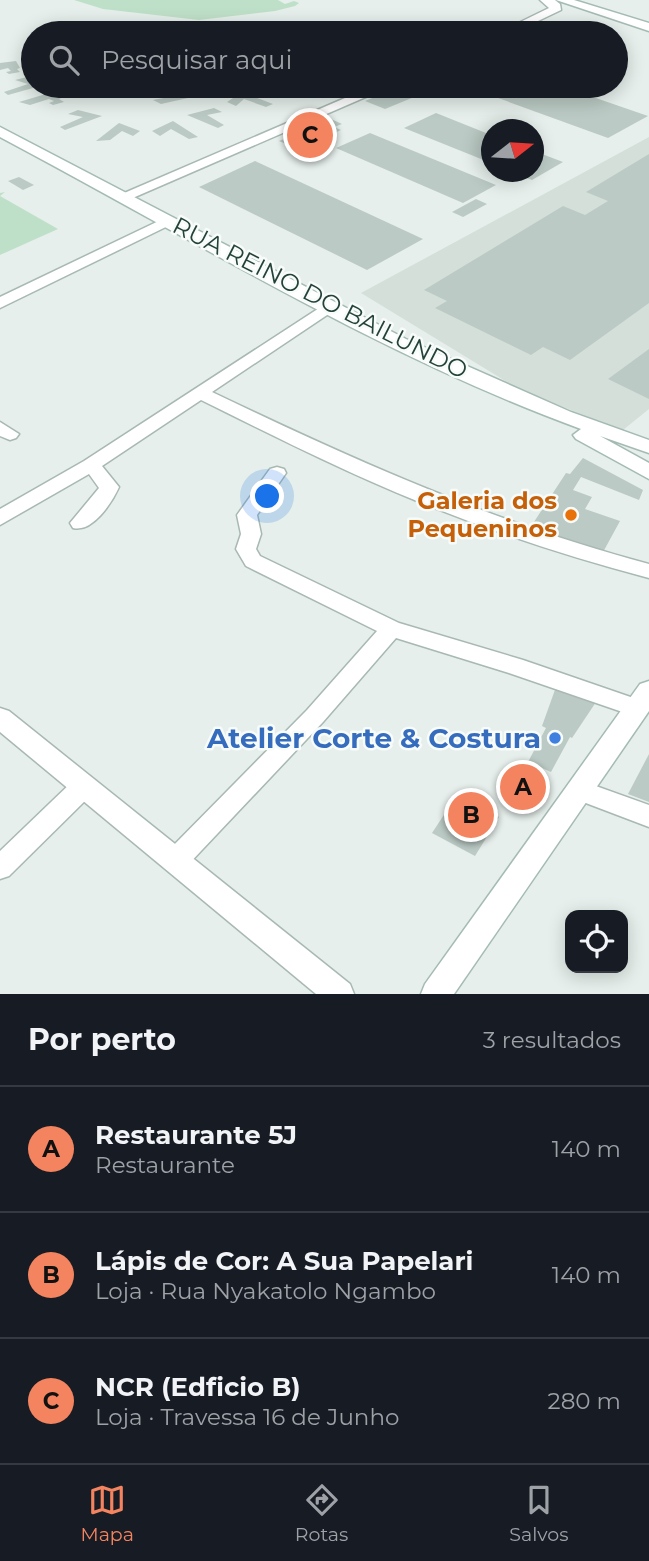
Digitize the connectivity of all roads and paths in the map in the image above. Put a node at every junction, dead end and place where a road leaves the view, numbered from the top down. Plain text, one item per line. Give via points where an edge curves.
1 (546, 0) edge
2 (562, 0) edge
3 (530, 21) edge
4 (649, 27) edge
5 (356, 98) edge
6 (0, 131) edge
7 (123, 197) junction
8 (167, 221) junction
9 (0, 303) edge
10 (330, 306) junction
11 (413, 348) junction
12 (202, 394) junction
13 (649, 447) edge
14 (91, 465) junction
15 (277, 472) dead end
16 (649, 472) edge
17 (0, 518) edge
18 (80, 523) dead end
19 (649, 571) edge
20 (392, 629) junction
21 (644, 701) edge
22 (0, 718) edge
23 (84, 786) junction
24 (579, 790) junction
25 (649, 816) edge
26 (175, 860) junction
27 (0, 868) edge
28 (339, 994) edge
29 (436, 994) edge

1 - 3 main road via 555,9
2 - 4 main road
5 - 7 main road
6 - 7 main road, RUA REINO DO BAILUNDO
7 - 8 main road, RUA REINO DO BAILUNDO
8 - 9 street
8 - 10 main road, RUA REINO DO BAILUNDO
10 - 11 main road, RUA REINO DO BAILUNDO
10 - 12 street
11 - 13 main road, RUA REINO DO BAILUNDO via 542,407
11 - 16 main road
12 - 14 street
12 - 19 street via 390,483 516,531
14 - 17 street
14 - 18 street via 109,487
15 - 20 street via 247,515 251,534 248,557
20 - 21 street
20 - 26 street
21 - 24 main road
22 - 23 main road
23 - 26 main road
23 - 27 street
24 - 25 street
24 - 29 main road
26 - 28 main road

